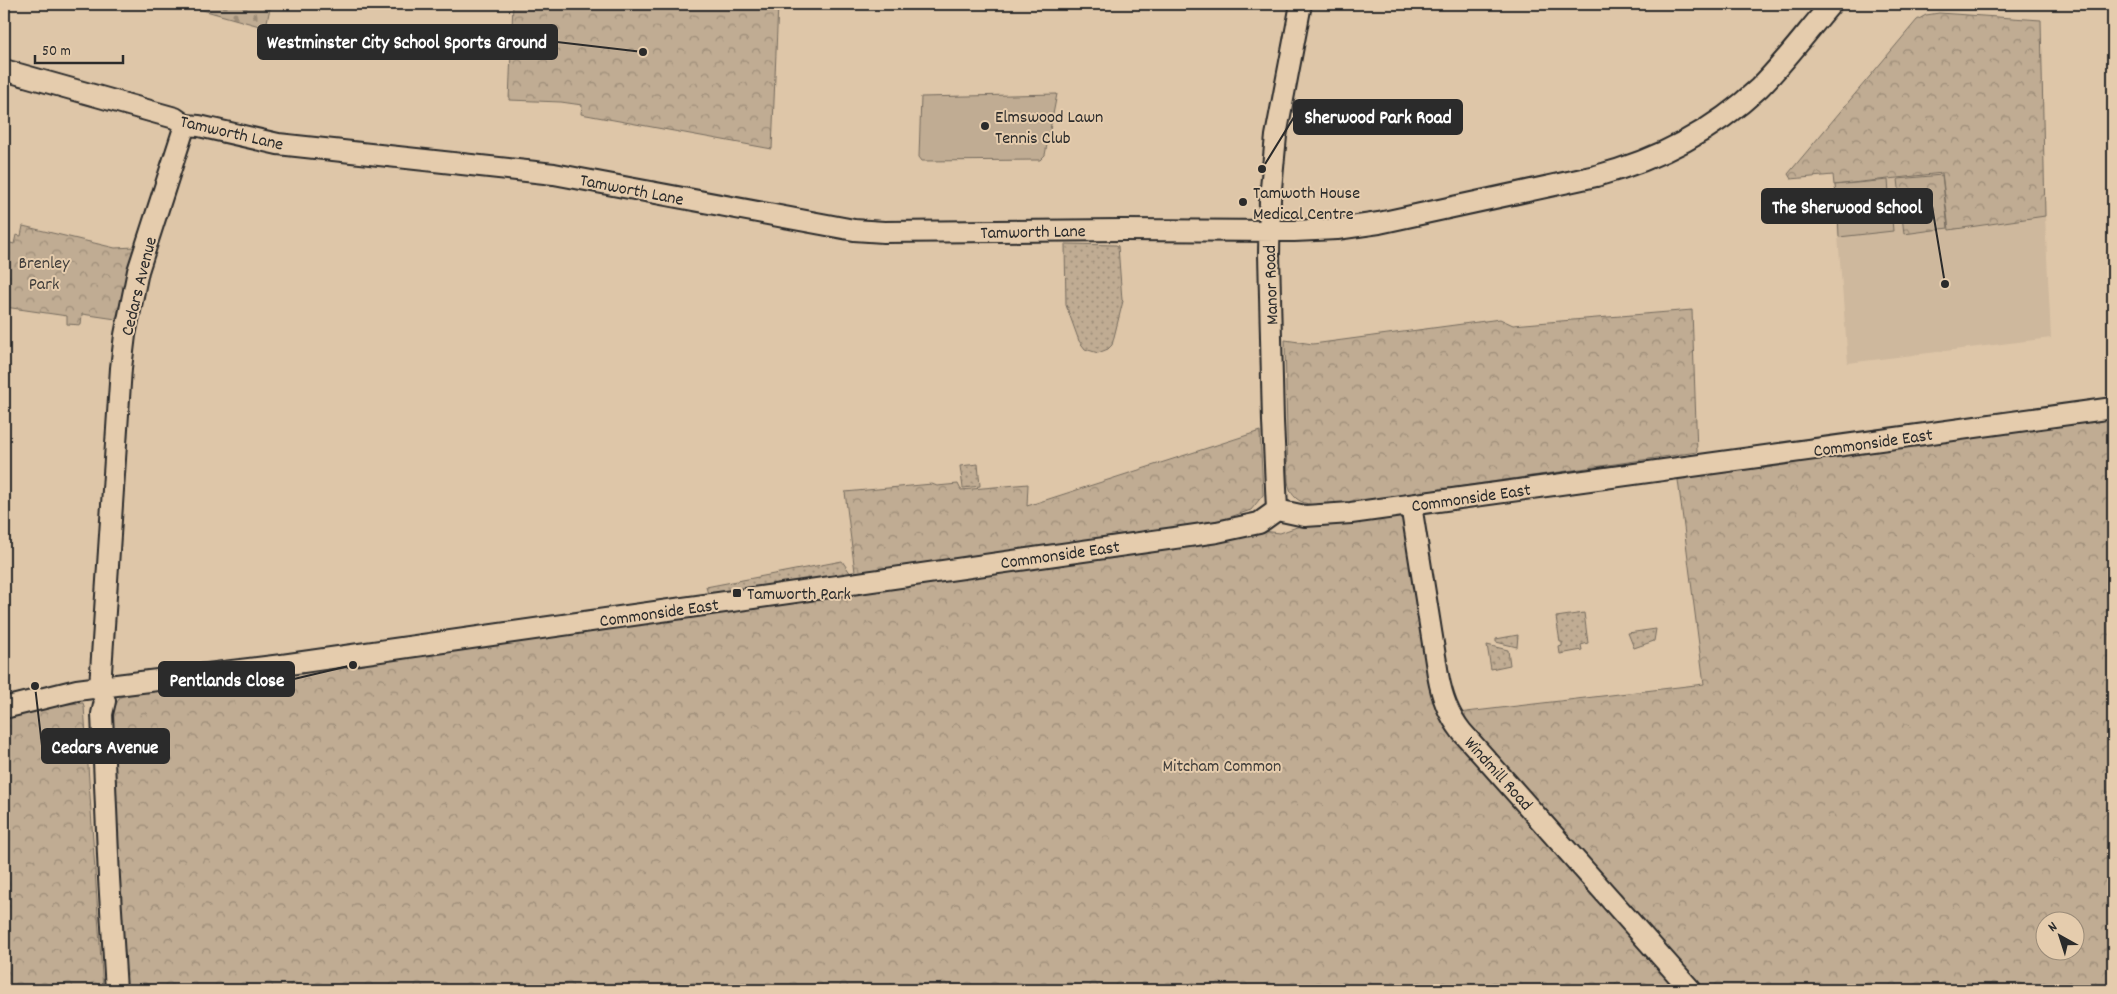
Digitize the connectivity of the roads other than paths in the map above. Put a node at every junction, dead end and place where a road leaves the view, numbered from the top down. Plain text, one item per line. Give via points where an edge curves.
1 (1301, 4) edge
2 (1831, 4) edge
3 (4, 70) edge
4 (185, 125) junction
5 (1269, 232) junction
6 (2113, 408) edge
7 (1411, 506) junction
8 (1277, 510) junction
9 (100, 687) junction
10 (4, 708) edge
11 (116, 990) edge
12 (1691, 990) edge

1 - 5 street, Manor Road via 1276,136
2 - 5 street, Tamworth Lane via 1772,73 1738,106 1701,132 1628,168 1379,223 1337,229
3 - 4 street, Tamworth Lane via 175,118
4 - 5 street, Tamworth Lane via 285,145 554,174 854,230
4 - 9 street, Cedars Avenue via 138,271 125,335
5 - 8 street, Manor Road
6 - 7 street, Commonside East
7 - 8 street, Commonside East via 1315,517
7 - 12 street, Windmill Road via 1438,675 1448,711 1462,732
8 - 9 street, Commonside East via 1259,523 1217,532 282,665
9 - 10 street, Commonside East
9 - 11 street, Cedars Avenue via 105,701 102,714

